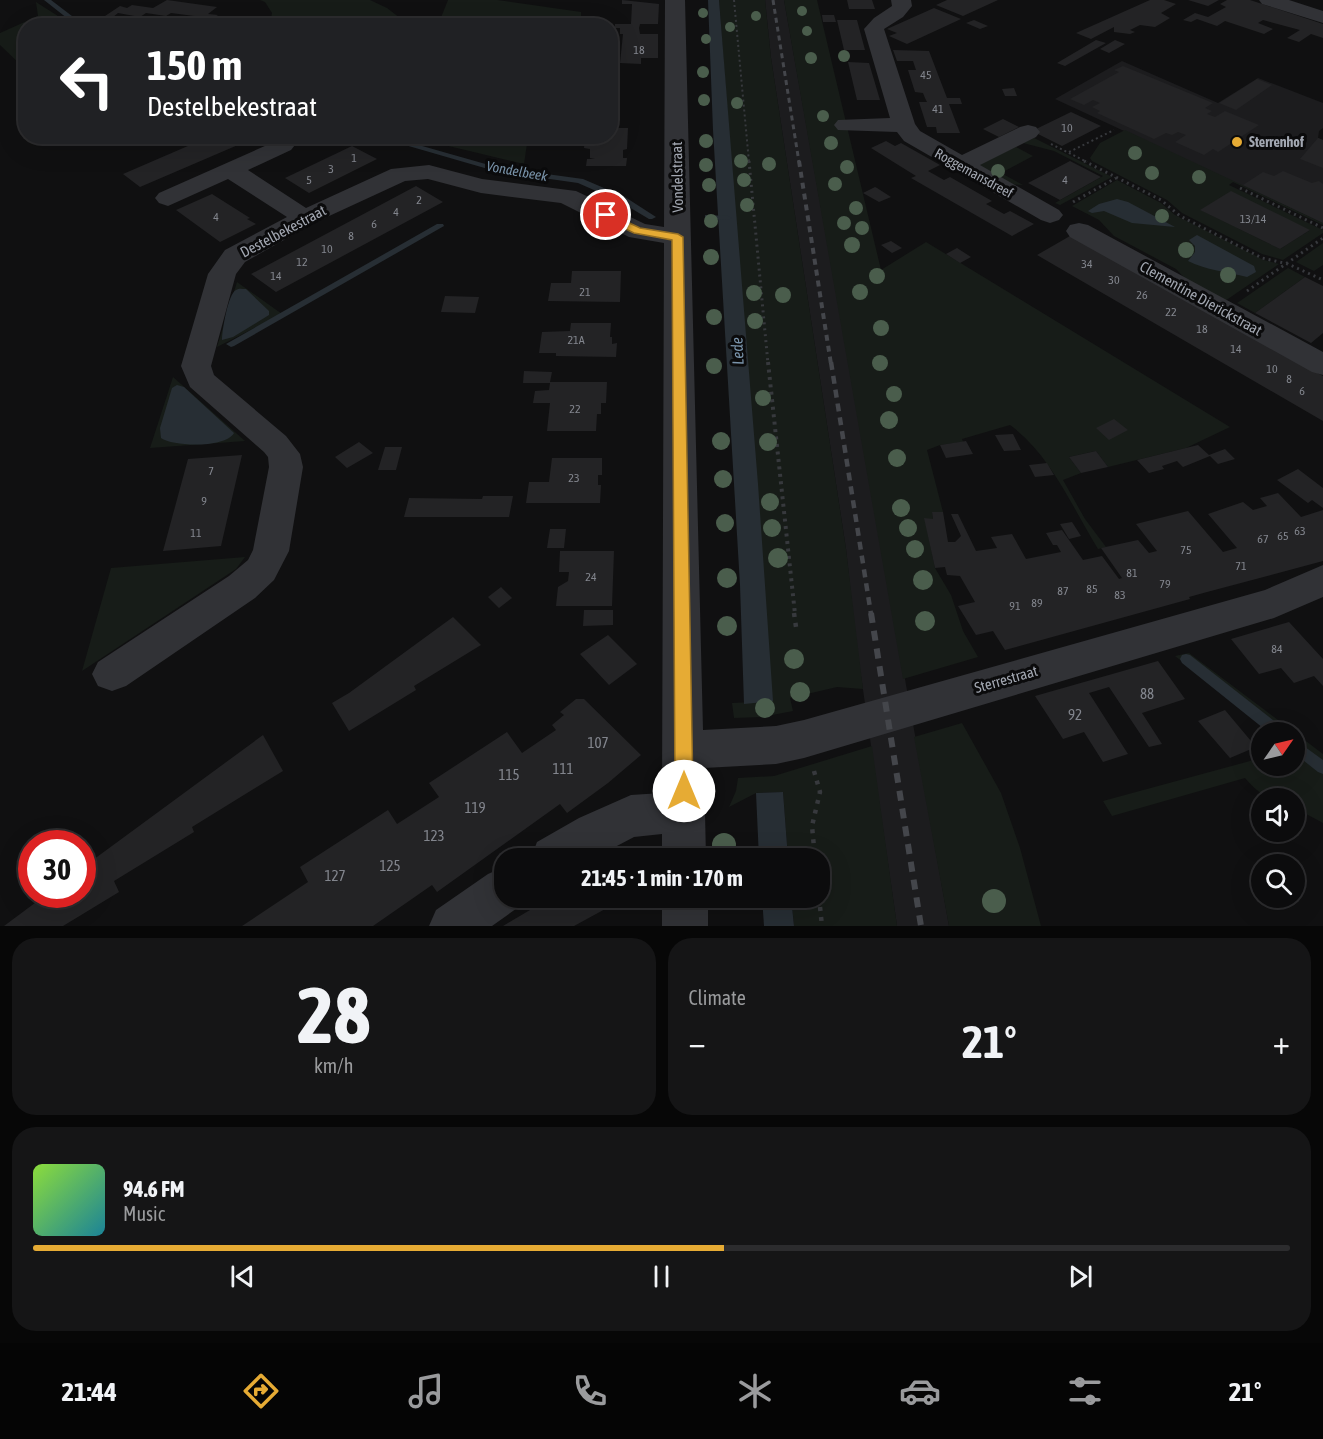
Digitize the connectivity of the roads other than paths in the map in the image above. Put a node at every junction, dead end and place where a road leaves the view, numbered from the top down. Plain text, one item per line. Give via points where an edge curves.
1 (675, 0) edge
2 (901, 0) edge
3 (1269, 0) edge
4 (1321, 15) edge
5 (846, 125) dead end
6 (904, 125) junction
7 (1028, 132) dead end
8 (283, 145) dead end
9 (960, 165) junction
10 (229, 170) junction
11 (168, 198) dead end
12 (1050, 214) road end
13 (305, 218) junction
14 (1079, 231) dead end
15 (678, 237) junction
16 (1323, 365) edge
17 (1323, 580) edge
18 (112, 674) dead end
19 (684, 750) junction
20 (684, 812) junction
21 (572, 848) edge
22 (684, 848) edge
23 (494, 897) edge
24 (685, 908) edge
25 (452, 926) edge
26 (685, 926) edge

1 - 15 street, Vondelstraat
2 - 6 street via 899,12 874,29
3 - 4 street
5 - 6 street
6 - 9 street, Roggemansdreef via 912,136
7 - 9 street
8 - 10 street
9 - 12 street, Roggemansdreef
10 - 11 street
10 - 13 street
13 - 15 street, Destelbekestraat via 393,176 422,171 481,186 567,196 638,231
13 - 18 street, Destelbekestraat via 229,263 222,274 196,366 201,380 284,454 286,467 267,561 242,587
14 - 16 street, Clementine Dierickstraat
15 - 19 street, Vondelstraat
17 - 19 street, Sterrestraat via 1274,603 804,739 776,745
19 - 20 street, Vondelstraat
20 - 21 street via 631,816
20 - 22 street, Vondelstraat
23 - 25 street
24 - 26 street

